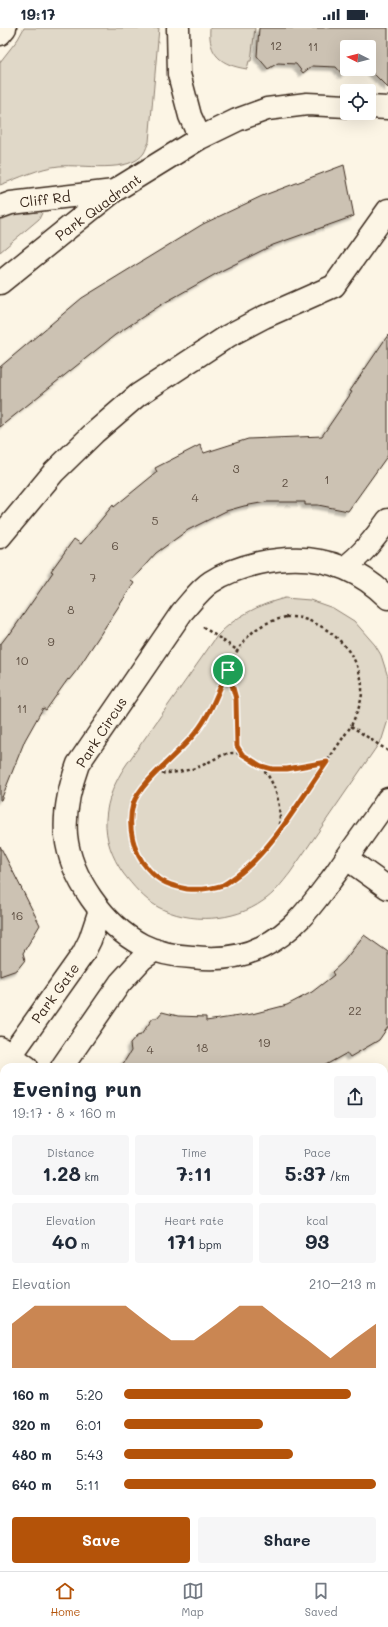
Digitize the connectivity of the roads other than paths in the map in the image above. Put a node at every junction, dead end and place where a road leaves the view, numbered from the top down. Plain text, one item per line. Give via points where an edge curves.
1 (5, 28) edge
2 (178, 28) edge
3 (0, 34) edge
4 (340, 106) edge
5 (376, 107) edge
6 (388, 108) edge
7 (200, 138) junction
8 (114, 191) junction
9 (0, 207) edge
10 (388, 210) edge
11 (0, 283) edge
12 (388, 520) edge
13 (0, 537) edge
14 (344, 568) junction
15 (388, 598) edge
16 (388, 799) edge
17 (346, 858) junction
18 (388, 888) edge
19 (100, 910) junction
20 (155, 950) junction
21 (9, 1060) edge
22 (65, 1063) edge

1 - 3 street
2 - 7 street via 180,79 190,116
4 - 7 street, Park Quadrant via 307,104 267,109
5 - 6 street
7 - 8 street, Park Quadrant
8 - 9 street, Cliff Rd via 11,203
8 - 11 street, Park Quadrant
10 - 13 street via 334,286 264,316 228,336 138,395 54,472
12 - 14 street via 368,547
14 - 15 street, Park Circus via 370,582
14 - 19 street, Park Circus via 322,561 293,558 234,569 210,582 182,612 92,742 78,764 70,785 66,835 71,857 79,879
16 - 17 street, Park Circus
17 - 18 street
17 - 20 street, Park Circus via 299,920 287,932 261,948 225,958 169,955
19 - 20 street, Park Circus via 126,934
19 - 21 street, Park Gate via 83,954
20 - 22 street via 142,959 124,979

